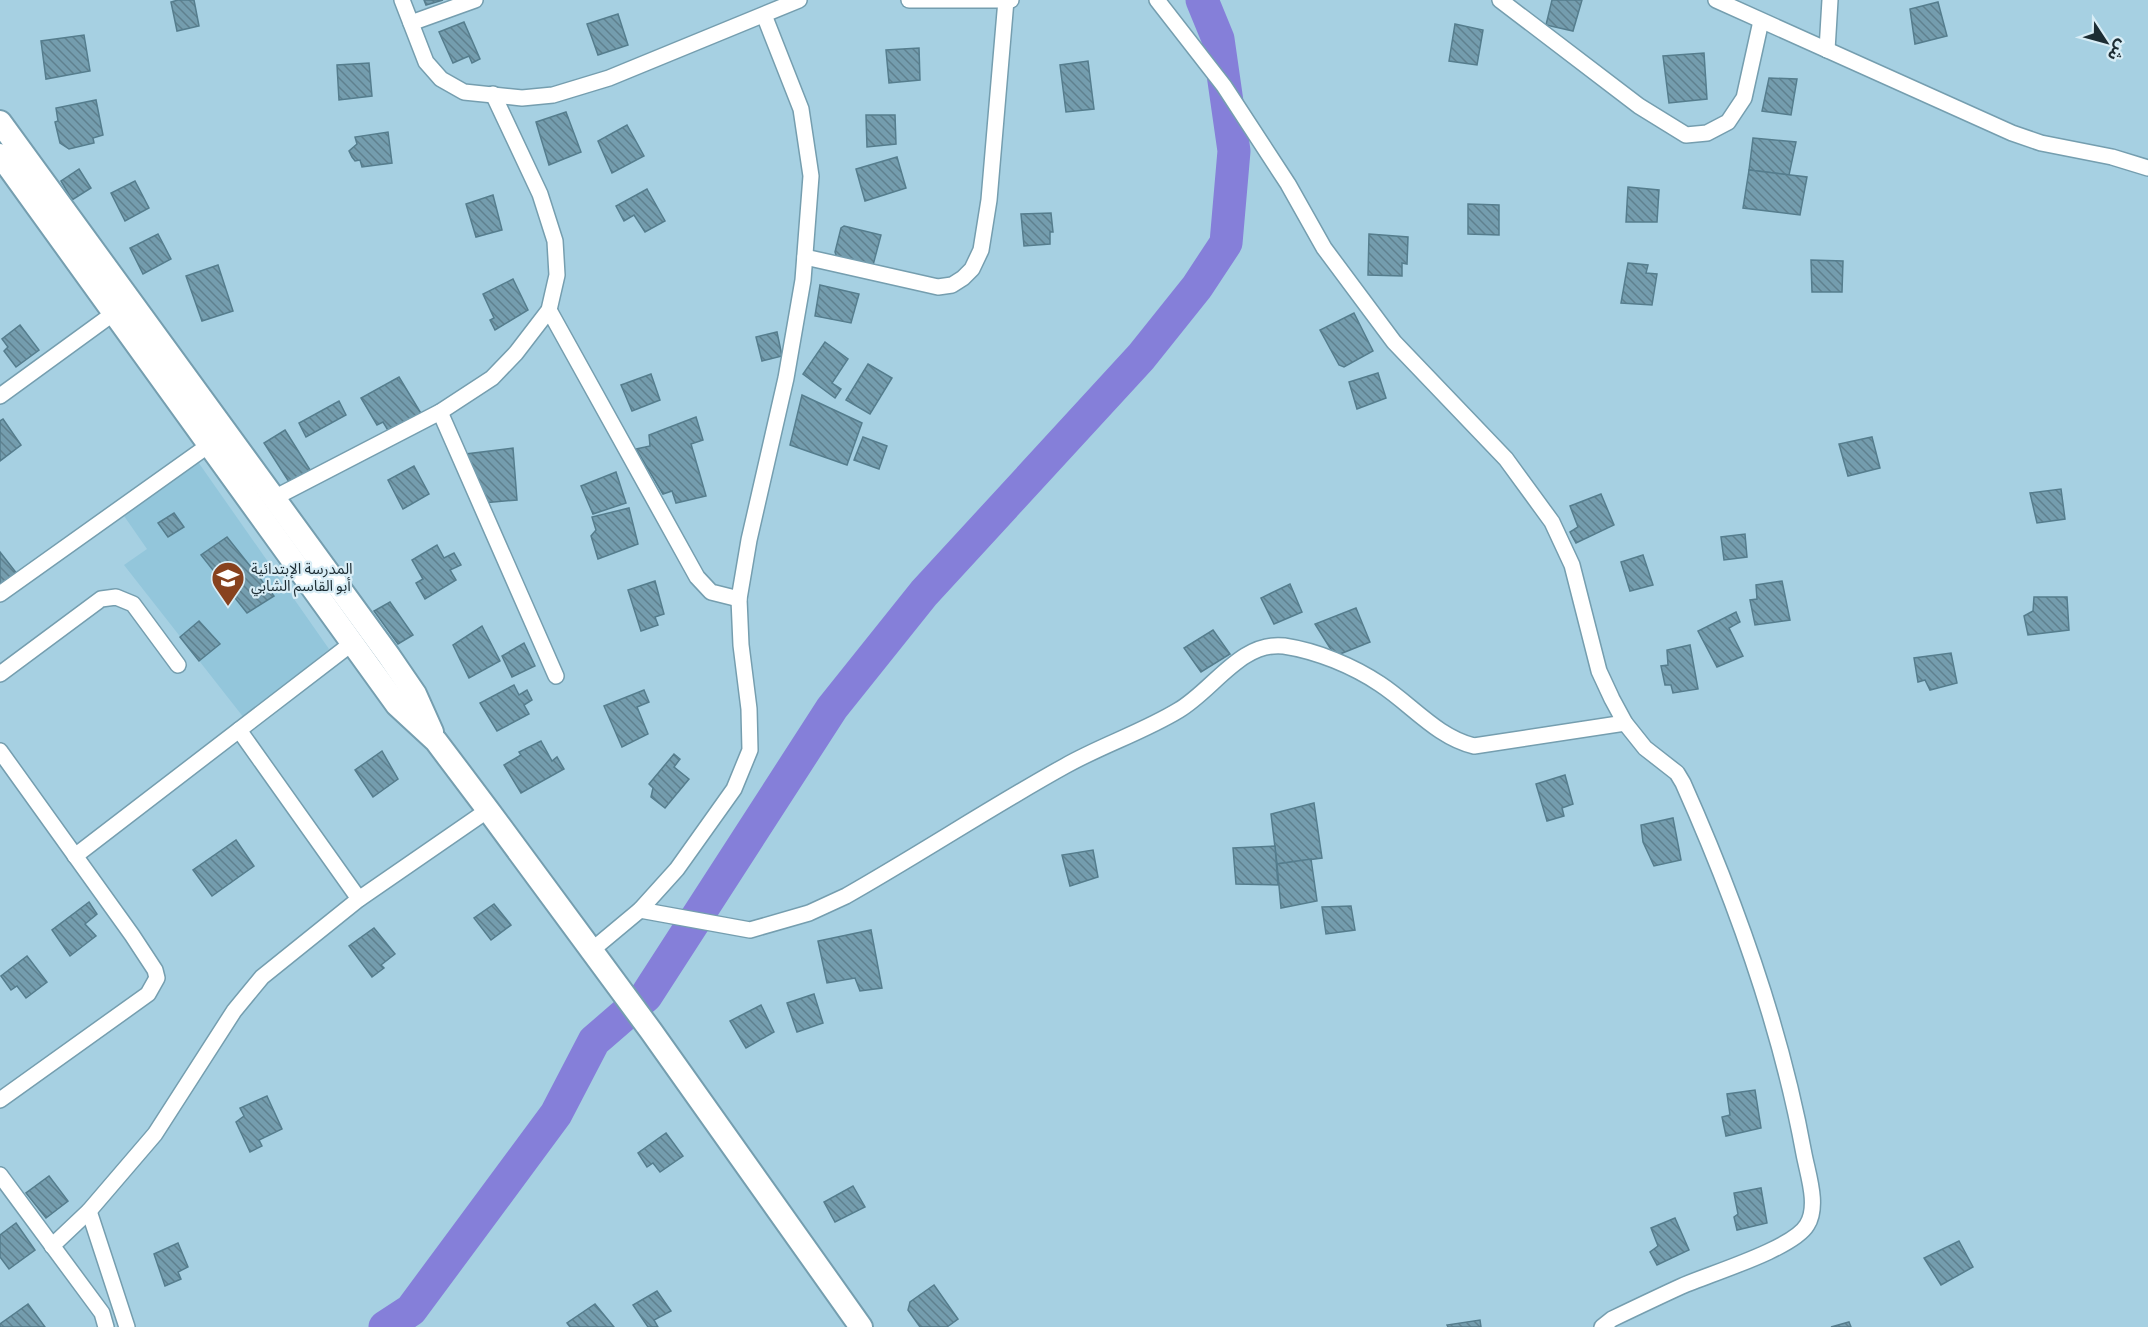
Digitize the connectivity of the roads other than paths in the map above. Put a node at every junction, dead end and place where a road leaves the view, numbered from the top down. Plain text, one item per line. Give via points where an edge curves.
1 (402, 0) edge
2 (476, 0) edge
3 (799, 0) edge
4 (909, 0) edge
5 (1006, 0) edge
6 (1011, 0) edge
7 (1157, 0) edge
8 (1500, 0) edge
9 (1716, 0) edge
10 (1830, 0) edge
11 (764, 15) junction
12 (1761, 21) junction
13 (411, 23) junction
14 (1827, 50) junction
15 (493, 94) junction
16 (0, 122) edge
17 (0, 155) edge
18 (2148, 168) edge
19 (805, 257) junction
20 (549, 309) junction
21 (114, 313) junction
22 (0, 396) edge
23 (441, 412) junction
24 (209, 445) junction
25 (274, 498) junction
26 (0, 594) edge
27 (739, 599) junction
28 (351, 644) junction
29 (178, 665) dead end
30 (0, 674) edge
31 (556, 676) dead end
32 (1625, 723) junction
33 (239, 730) junction
34 (436, 741) junction
35 (0, 751) edge
36 (488, 810) junction
37 (75, 856) junction
38 (359, 899) junction
39 (640, 910) junction
40 (592, 950) junction
41 (0, 1100) edge
42 (0, 1174) edge
43 (89, 1211) junction
44 (52, 1246) junction
45 (106, 1327) edge
46 (127, 1327) edge
47 (861, 1327) edge
48 (1602, 1327) edge

1 - 13 street
2 - 13 street
3 - 11 street
4 - 5 street
5 - 6 street
5 - 19 street via 989,200 981,250 972,269 952,285 938,287
7 - 32 street via 1224,86 1324,248 1394,342 1506,459 1552,522 1572,565 1599,671
8 - 12 street via 1639,106 1686,135 1707,133 1728,122 1744,98
9 - 12 street
10 - 14 street
11 - 15 street via 609,78 553,95 522,98
11 - 19 street via 801,109 811,176
12 - 14 street
13 - 15 street via 426,62 441,79 464,92
14 - 18 street via 2012,133
15 - 20 street via 540,194 555,241 556,274
16 - 25 main road
17 - 21 main road
19 - 27 street via 786,378
20 - 23 street via 492,378
20 - 27 street via 697,577 711,592
21 - 22 street
21 - 24 main road
23 - 25 street
23 - 31 street
24 - 26 street
24 - 28 main road
25 - 34 main road via 415,694
27 - 39 street via 750,750 734,789 677,869
28 - 33 street
28 - 34 main road via 397,705
29 - 30 street via 133,604 116,597 101,599
32 - 39 street via 1474,746 1438,730 1381,685 1355,670 1285,646 1265,645 1246,653 1179,710 1065,766 856,890 808,913 750,930
32 - 48 street via 1683,783 1751,955 1777,1035 1798,1122 1812,1213 1798,1236 1782,1245 1680,1287
33 - 37 street
33 - 38 street
34 - 36 main road
35 - 37 street
36 - 38 street
36 - 40 main road
37 - 41 street via 132,935 157,978 148,994
38 - 43 street via 262,977 234,1011 155,1134
39 - 40 street
40 - 47 main road
42 - 44 street
43 - 44 street
43 - 46 street
44 - 45 street via 102,1313

